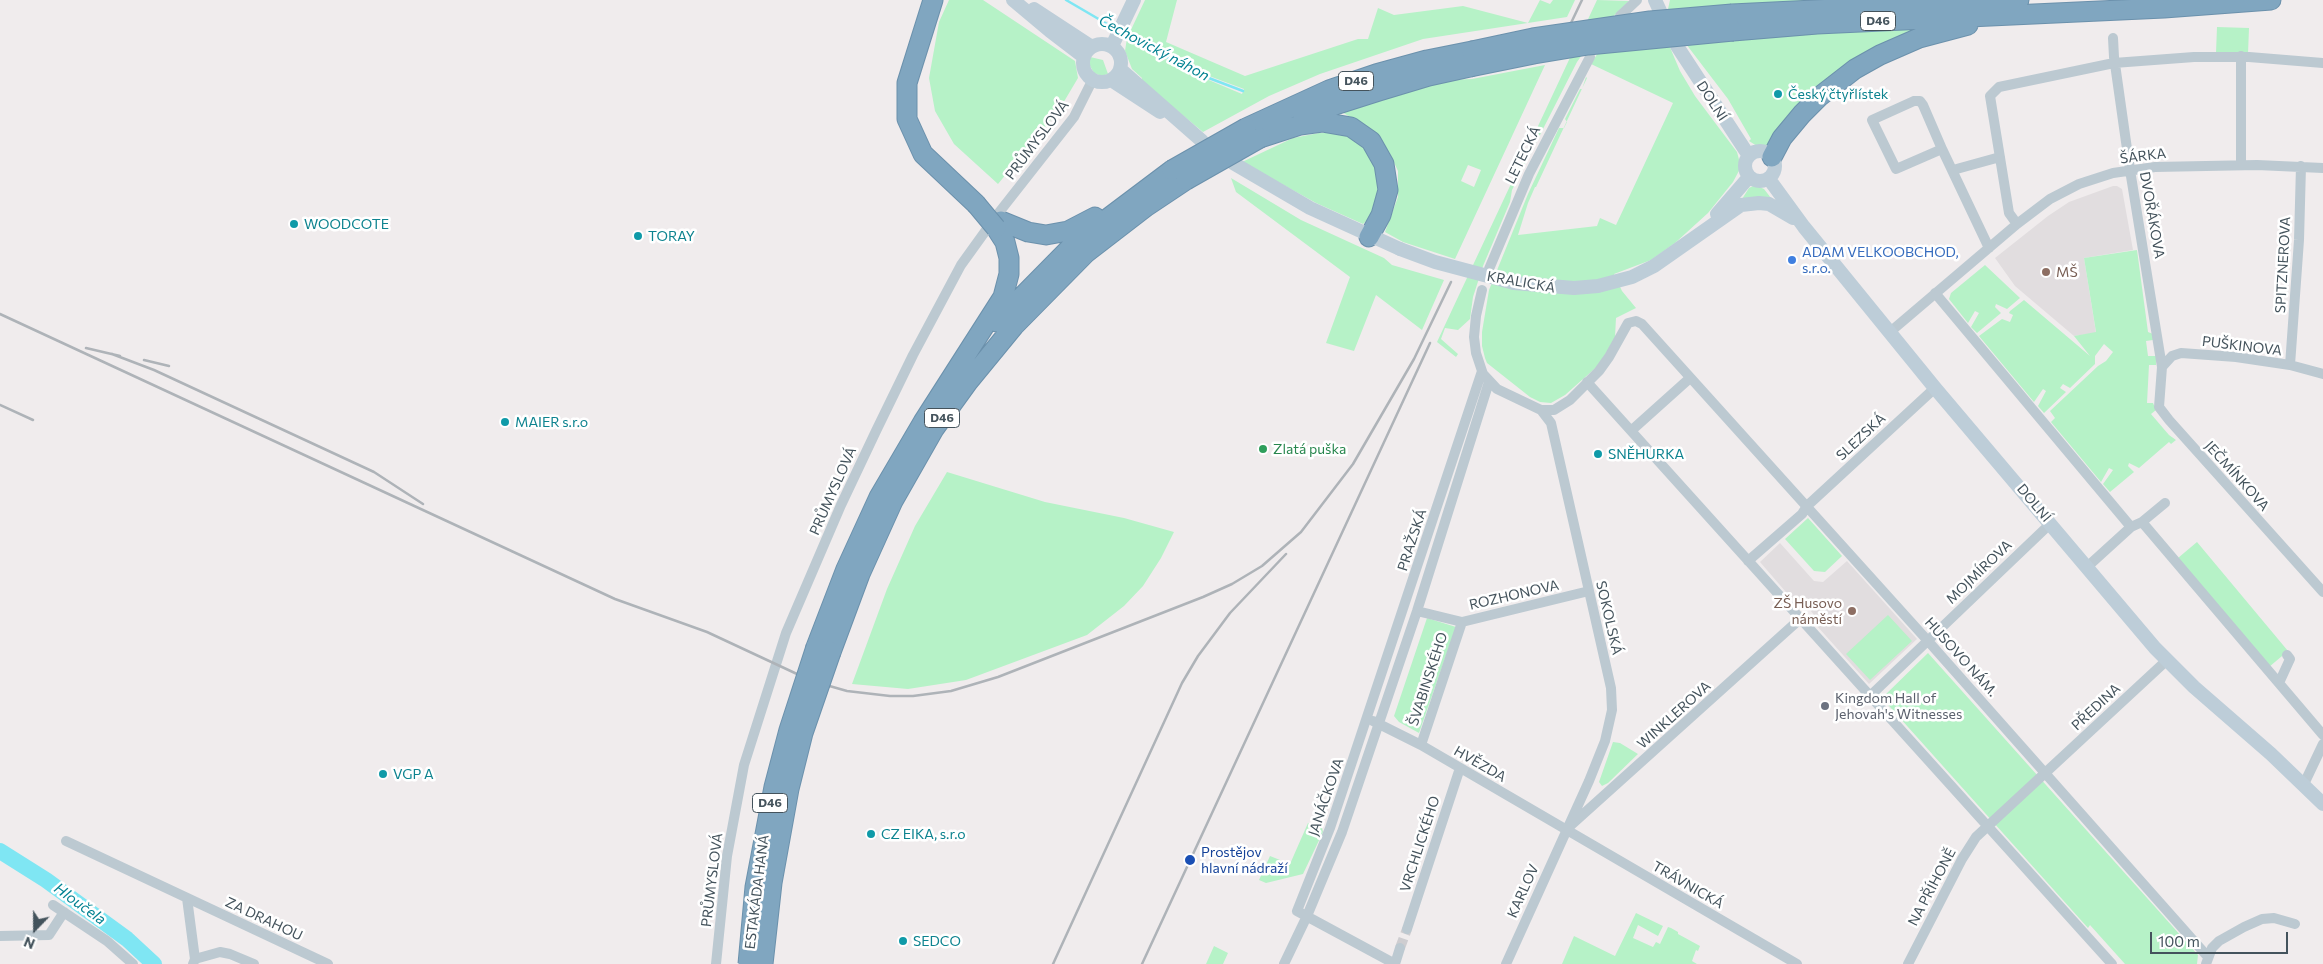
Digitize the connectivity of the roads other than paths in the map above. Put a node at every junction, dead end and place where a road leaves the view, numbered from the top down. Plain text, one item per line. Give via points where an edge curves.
1 (933, 0) edge
2 (1013, 0) edge
3 (1017, 0) edge
4 (1134, 0) edge
5 (1637, 0) edge
6 (2271, 0) edge
7 (2021, 7) edge
8 (1620, 16) dead end
9 (2113, 38) dead end
10 (1113, 44) junction
11 (1677, 46) dead end
12 (1088, 52) junction
13 (2241, 56) junction
14 (1590, 57) dead end
15 (2114, 63) junction
16 (2323, 64) edge
17 (1120, 69) junction
18 (1093, 79) junction
19 (1111, 80) junction
20 (1180, 123) junction
21 (1253, 133) junction
22 (1202, 141) dead end
23 (1942, 149) junction
24 (1748, 156) junction
25 (1772, 157) junction
26 (2000, 157) junction
27 (1233, 163) dead end
28 (2241, 165) junction
29 (2301, 166) junction
30 (2323, 168) edge
31 (1952, 170) junction
32 (2130, 170) junction
33 (1179, 175) junction
34 (1749, 177) junction
35 (1769, 179) junction
36 (1138, 194) junction
37 (999, 224) junction
38 (2017, 224) junction
39 (1804, 227) junction
40 (1369, 237) junction
41 (1687, 242) junction
42 (1989, 248) junction
43 (1489, 269) dead end
44 (1482, 290) dead end
45 (1935, 293) junction
46 (1890, 332) junction
47 (2290, 365) junction
48 (2162, 367) junction
49 (1482, 370) junction
50 (957, 372) junction
51 (2323, 374) edge
52 (1690, 378) junction
53 (1489, 382) junction
54 (1587, 382) junction
55 (1935, 388) junction
56 (1542, 410) junction
57 (1632, 430) junction
58 (2165, 503) dead end
59 (1807, 506) junction
60 (2142, 522) junction
61 (2051, 523) junction
62 (2131, 527) junction
63 (1748, 561) junction
64 (2087, 567) junction
65 (2318, 580) edge
66 (1589, 591) junction
67 (2323, 592) edge
68 (1417, 611) junction
69 (1800, 619) junction
70 (1462, 622) junction
71 (1928, 640) junction
72 (823, 650) junction
73 (2287, 655) dead end
74 (2166, 661) junction
75 (2279, 684) junction
76 (1871, 695) junction
77 (1367, 718) junction
78 (1378, 725) junction
79 (2323, 735) edge
80 (2323, 744) edge
81 (1421, 745) junction
82 (1368, 757) junction
83 (1460, 768) junction
84 (2045, 772) junction
85 (2304, 784) junction
86 (2323, 804) edge
87 (1986, 826) junction
88 (1330, 828) junction
89 (1565, 830) junction
90 (1342, 832) junction
91 (66, 841) dead end
92 (187, 898) junction
93 (53, 905) dead end
94 (64, 912) junction
95 (1307, 916) junction
96 (2296, 924) dead end
97 (1407, 929) tunnel mouth
98 (0, 936) edge
99 (1400, 948) tunnel mouth
100 (2207, 960) edge
101 (194, 962) edge
102 (133, 964) edge
103 (254, 964) edge
104 (328, 964) edge
105 (716, 964) edge
106 (748, 964) edge
107 (764, 964) edge
108 (1284, 964) edge
109 (1395, 964) edge
110 (1506, 964) edge
111 (1797, 964) edge
112 (1908, 964) edge
113 (2112, 964) edge

1 - 37 highway, bridge via 907,83 907,118 923,154
2 - 12 main road via 1050,31
3 - 12 main road via 1049,18
4 - 10 main road
5 - 8 street
6 - 7 highway, D46
7 - 21 highway, D46, bridge via 1732,22 1650,21 1533,38 1471,59 1427,60 1366,77 1329,90
7 - 25 highway via 1919,38 1854,69 1802,114 1782,138
9 - 15 street, DVOŘÁKOVA
10 - 12 main road via 1100,44
10 - 17 main road via 1121,58
11 - 24 main road, DOLNÍ
12 - 18 main road via 1085,70
13 - 15 street
13 - 16 street
13 - 28 street
14 - 43 street, LETECKÁ via 1529,174
15 - 26 street via 2000,87 1990,96
15 - 32 street, DVOŘÁKOVA
17 - 19 main road
17 - 20 main road
18 - 19 main road
18 - 105 street, PRŮMYSLOVÁ via 1074,117 961,265 876,430 786,633 744,765 727,856
19 - 20 main road
20 - 22 main road
21 - 33 highway, D46, bridge
21 - 40 highway via 1322,122 1351,127 1371,141 1384,164 1388,190 1381,215
23 - 23 street via 1920,101 1872,120 1896,169
23 - 31 street
24 - 25 main road via 1759,151
24 - 34 main road via 1744,167
25 - 35 main road via 1775,169
26 - 31 street
26 - 38 street via 2009,213
27 - 40 main road, KRALICKÁ via 1310,208
28 - 29 street, ŠÁRKA
28 - 32 street, ŠÁRKA
29 - 30 street, ŠÁRKA
29 - 47 street, SPITZNEROVA
31 - 42 street
32 - 38 street, ŠÁRKA via 2079,184 2050,199
32 - 48 street, DVOŘÁKOVA
33 - 36 highway, D46
33 - 72 highway, D46 via 1147,206 1080,260 1014,326 968,382 934,429 893,501
34 - 35 main road via 1759,182
34 - 41 main road
35 - 39 main road, DOLNÍ
36 - 37 highway via 1060,233 1028,232
36 - 50 highway, D46 via 1075,243 1002,317
37 - 50 highway via 1008,250 1008,283 1000,304
38 - 42 street, ŠÁRKA
39 - 41 main road, KRALICKÁ via 1776,206 1751,203 1734,208
39 - 46 main road, DOLNÍ
40 - 41 main road, KRALICKÁ, bridge via 1443,264 1514,283 1560,289 1612,283 1632,276 1654,266
42 - 45 street, ŠÁRKA
44 - 49 street via 1474,337
45 - 46 street, ŠÁRKA
45 - 62 street
46 - 55 main road, DOLNÍ
47 - 48 street, PUŠKINOVA via 2181,353 2172,356
47 - 51 street, PUŠKINOVA
48 - 65 street, JEČMÍNKOVA via 2159,401 2164,414
49 - 53 street
49 - 77 street, PRAŽSKÁ
50 - 72 highway, D46 via 879,497 846,569
52 - 54 street, HUSOVO NÁM. via 1636,321 1628,323 1610,357
52 - 57 street
52 - 59 street, HUSOVO NÁM.
53 - 56 street
53 - 68 street, PRAŽSKÁ
54 - 56 street via 1557,408
54 - 57 street
55 - 59 street, SLEZSKÁ
55 - 61 main road, DOLNÍ
56 - 66 street, SOKOLSKÁ via 1551,423
57 - 63 street
58 - 60 street
59 - 63 street, SLEZSKÁ
59 - 71 street, HUSOVO NÁM.
60 - 62 street
60 - 75 street
61 - 64 main road, DOLNÍ
61 - 71 street, MOJMÍROVA
62 - 64 street
63 - 69 street
64 - 74 main road, DOLNÍ
65 - 67 street, JEČMÍNKOVA
66 - 70 street, ROZHONOVA
66 - 89 street, SOKOLSKÁ via 1611,688 1612,710 1602,749
68 - 70 street, ROZHONOVA
68 - 78 street, JANÁČKOVA
69 - 76 street
69 - 89 street, WINKLEROVA
70 - 81 street, ŠVABINSKÉHO
71 - 76 street, MOJMÍROVA
71 - 84 street, HUSOVO NÁM.
72 - 106 highway, ESTAKÁDA HANÁ / D46, bridge via 789,730 774,787 755,887
72 - 107 highway, ESTAKÁDA HANÁ / D46, bridge via 789,789 772,883
73 - 75 street via 2290,659
74 - 84 street, PŘEDINA
74 - 85 main road, DOLNÍ
75 - 79 street
76 - 87 street
77 - 78 street, HVĚZDA
77 - 82 street, JANÁČKOVA via 1370,733
77 - 88 street, JANÁČKOVA
78 - 81 street, HVĚZDA
78 - 82 street, JANÁČKOVA
80 - 85 street
81 - 83 street, HVĚZDA
82 - 90 street, JANÁČKOVA
83 - 89 street, HVĚZDA
83 - 97 street, VRCHLICKÉHO
84 - 87 street, PŘEDINA
84 - 100 street, HUSOVO NÁM.
85 - 86 main road, DOLNÍ
87 - 112 street, NA PŘÍHONĚ via 1968,849
87 - 113 street
88 - 90 street
88 - 95 street, JANÁČKOVA via 1297,911
89 - 110 street, KARLOV
89 - 111 street, TRÁVNICKÁ
90 - 95 street, JANÁČKOVA
91 - 92 street, ZA DRAHOU
92 - 101 street
92 - 104 street, ZA DRAHOU
93 - 94 street
94 - 98 street via 49,935
94 - 102 street via 107,941
95 - 108 street, JANÁČKOVA
95 - 109 street
96 - 100 street via 2274,918 2262,919 2218,941
99 - 109 street
101 - 103 street via 220,952

